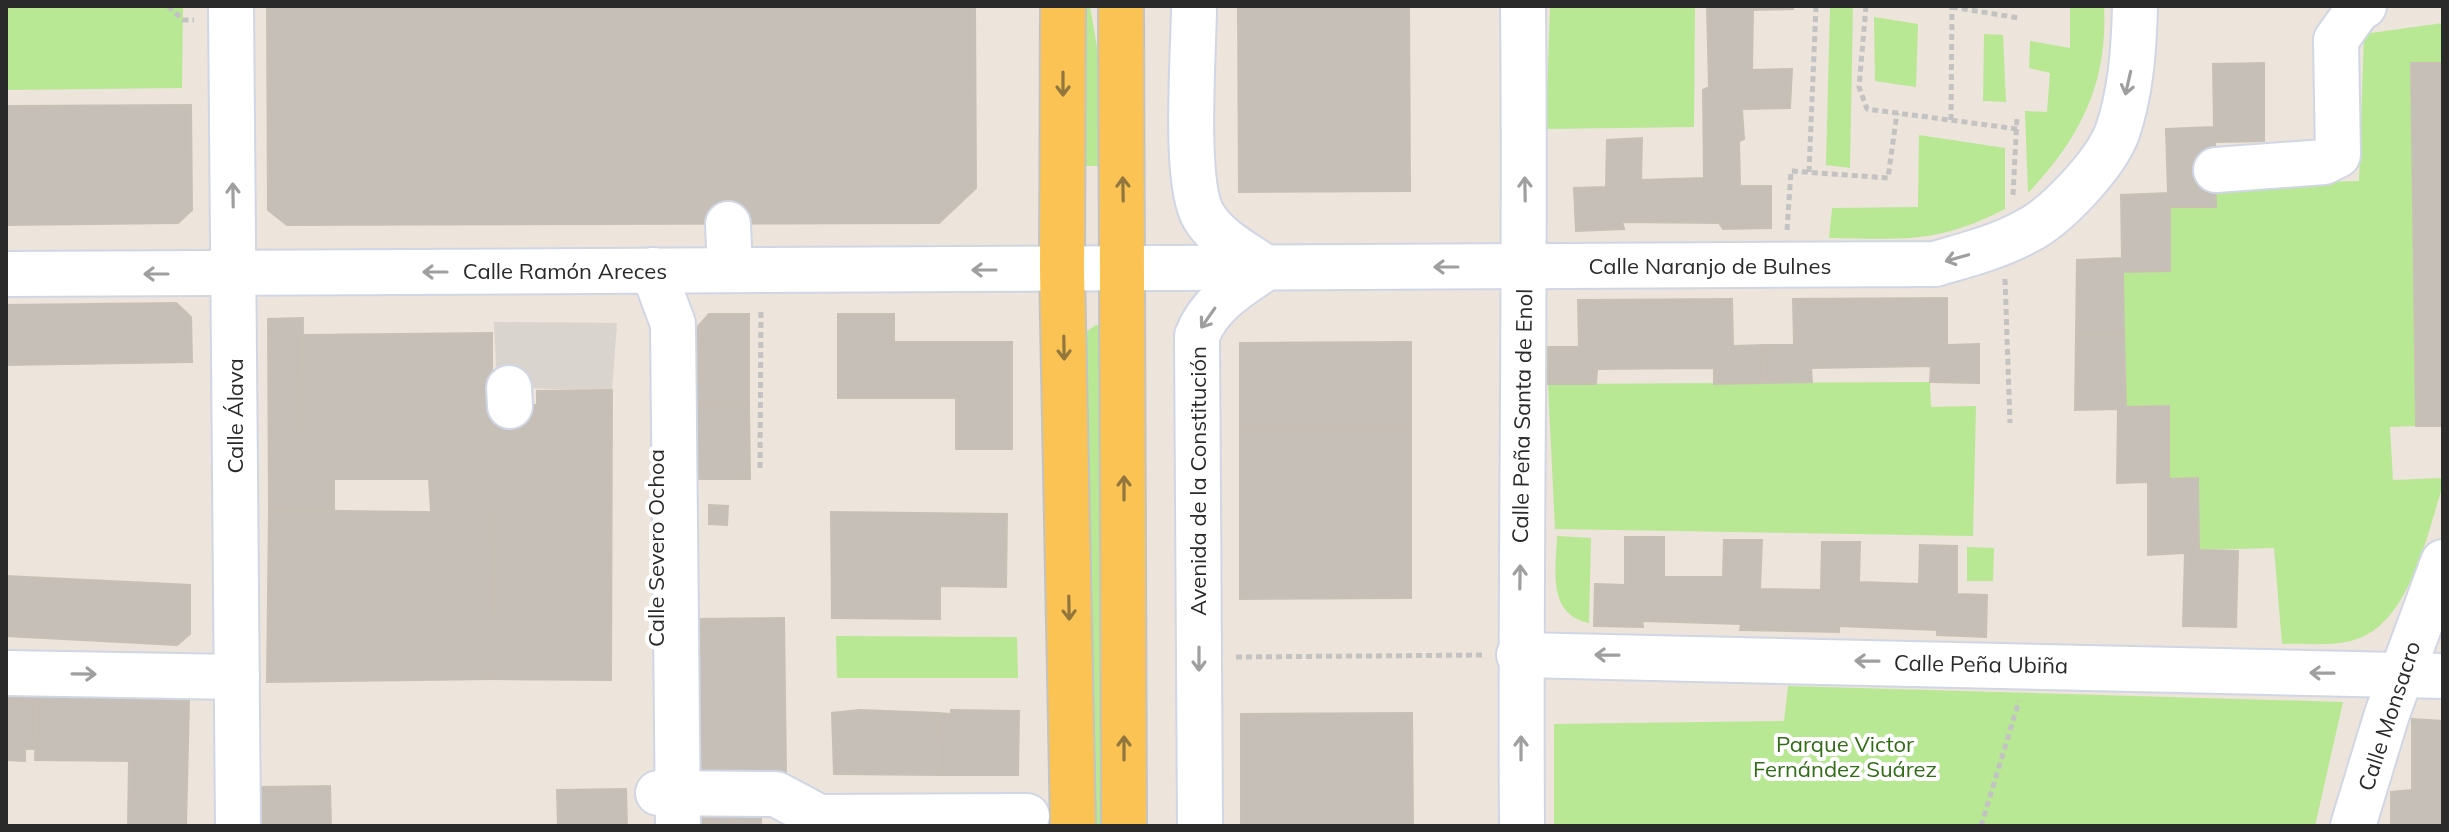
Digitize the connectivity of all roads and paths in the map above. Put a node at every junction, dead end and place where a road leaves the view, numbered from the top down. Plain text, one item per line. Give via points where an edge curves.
1 (168, 6) edge
2 (1063, 6) edge
3 (1100, 6) edge
4 (1121, 6) edge
5 (1194, 6) edge
6 (1523, 6) edge
7 (1816, 6) edge
8 (1866, 6) edge
9 (2135, 6) edge
10 (2364, 6) edge
11 (1952, 7) edge
12 (213, 13) edge
13 (2019, 18) dead end
14 (1120, 97) junction
15 (1897, 113) junction
16 (2017, 117) dead end
17 (1951, 120) junction
18 (2017, 129) junction
19 (2216, 170) dead end
20 (1809, 172) junction
21 (2013, 198) dead end
22 (728, 224) dead end
23 (1787, 239) dead end
24 (1124, 267) junction
25 (1524, 267) junction
26 (1266, 268) junction
27 (653, 270) junction
28 (730, 270) junction
29 (1062, 270) junction
30 (234, 273) junction
31 (6, 274) edge
32 (2004, 274) dead end
33 (761, 307) dead end
34 (2010, 423) dead end
35 (760, 468) dead end
36 (2443, 562) edge
37 (1519, 655) junction
38 (1199, 657) junction
39 (2029, 666) junction
40 (6, 673) edge
41 (2400, 675) junction
42 (2443, 676) edge
43 (228, 677) junction
44 (668, 810) edge
45 (1027, 816) dead end
46 (221, 826) edge
47 (238, 826) edge
48 (1073, 826) edge
49 (1124, 826) edge
50 (1200, 826) edge
51 (1522, 826) edge
52 (1981, 826) edge
53 (2353, 826) edge

1 - 12 path via 183,20
2 -> 29 main road
3 - 14 street via 1101,30
4 - 14 main road
5 - 26 street via 1193,179 1202,215 1220,236
25 -> 6 street, Calle Peña Santa de Enol
7 - 20 path
8 - 15 path via 1859,87 1867,109
9 -> 25 street, Calle Naranjo de Bulnes via 2134,56 2116,134 2079,187 2030,230 2010,239 1935,264
10 - 19 street via 2336,40 2338,155 2324,162
11 - 13 path
11 - 17 path
30 -> 12 street via 249,72
24 -> 14 main road
15 - 17 path
15 - 20 path via 1888,178
16 - 18 path
17 - 18 path
18 - 21 path
20 - 23 path via 1791,171
22 - 28 street
24 - 26 street, Calle Naranjo de Bulnes
24 - 29 street, Calle Ramón Areces
49 -> 24 main road
25 -> 26 street, Calle Naranjo de Bulnes
37 -> 25 street, Calle Peña Santa de Enol
26 -> 38 street, Avenida de la Constitución via 1204,318 1197,336
27 - 28 street, Calle Ramón Areces
27 -> 30 street, Calle Ramón Areces
27 - 44 street, Calle Severo Ochoa
29 -> 28 street, Calle Ramón Areces
29 -> 48 main road
30 -> 31 street, Calle Ramón Areces
30 - 43 street via 218,300
32 - 34 path
33 - 35 path
36 - 41 street, Calle Monsacro
37 - 38 path
39 -> 37 street, Calle Peña Ubiña
51 -> 37 street, Calle Peña Santa de Enol
38 -> 50 street, Avenida de la Constitución
41 -> 39 street, Calle Peña Ubiña
39 - 52 path
40 -> 43 street
41 - 42 street, Calle Peña Ubiña
41 - 53 street, Calle Monsacro
43 - 46 street
43 - 47 street
44 - 45 street via 776,794 819,817

